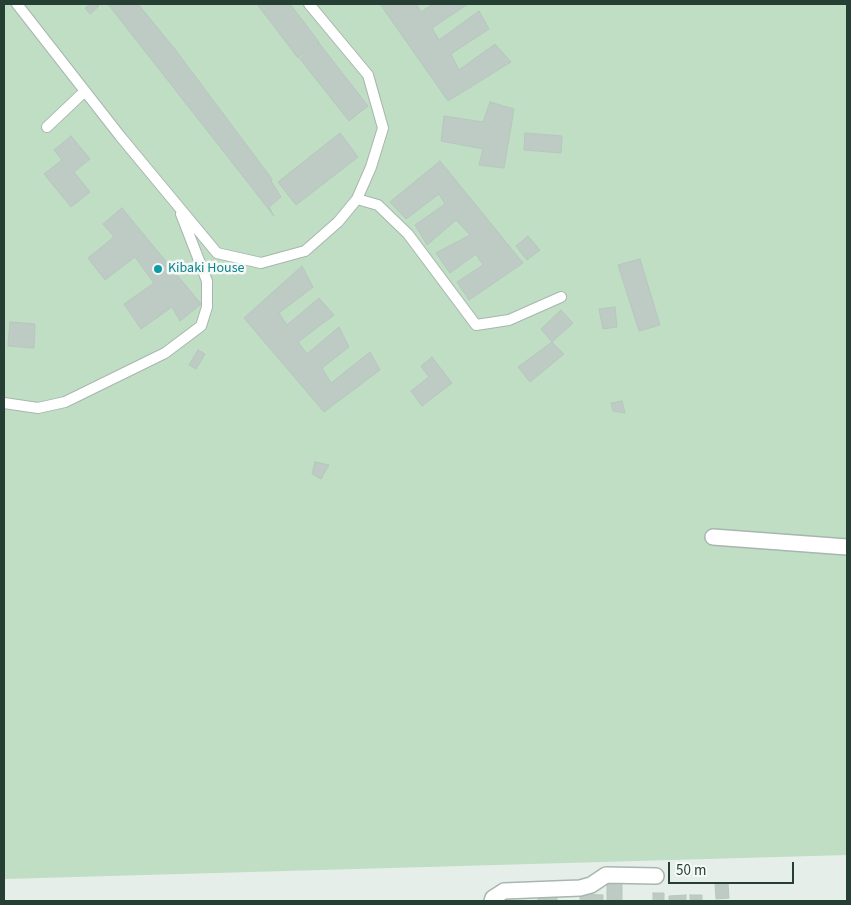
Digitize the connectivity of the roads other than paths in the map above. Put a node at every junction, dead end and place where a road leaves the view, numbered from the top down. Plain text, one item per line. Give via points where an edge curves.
1 (16, 4) edge
2 (309, 4) edge
3 (84, 91) junction
4 (47, 127) dead end
5 (357, 199) junction
6 (178, 205) junction
7 (561, 298) dead end
8 (4, 403) edge
9 (713, 537) dead end
10 (847, 547) edge
11 (656, 876) dead end
12 (492, 901) edge

1 - 3 lane
2 - 5 lane via 368,75 383,128 372,167
3 - 4 lane
3 - 6 lane
5 - 6 lane via 338,222 305,250 261,264 217,253
5 - 7 lane via 378,205 408,234 476,325 509,320
6 - 8 lane via 207,281 207,307 201,326 165,353 65,402 38,408
9 - 10 street
11 - 12 street via 606,875 580,888 504,890

